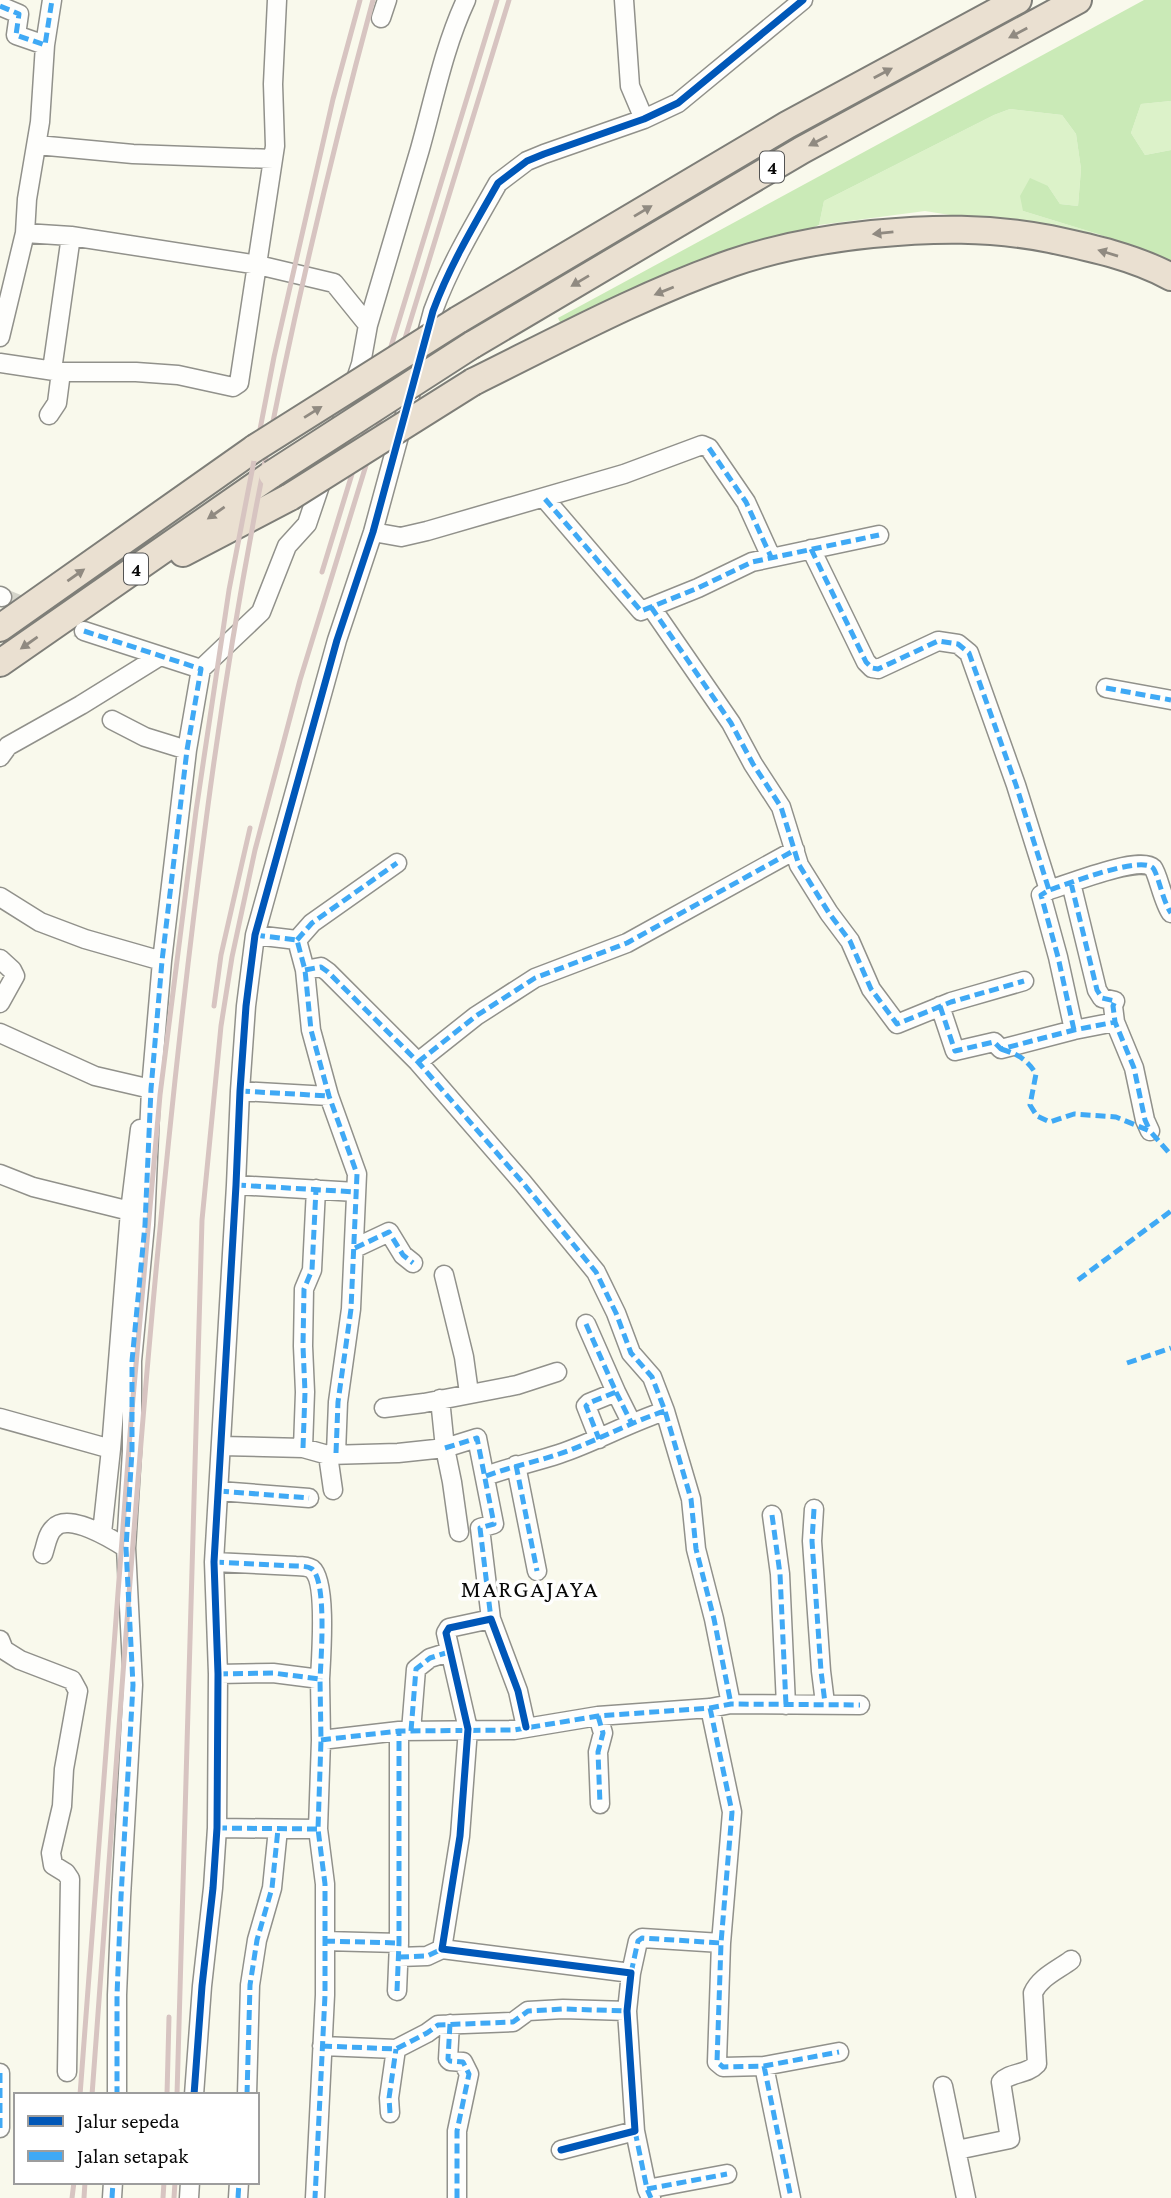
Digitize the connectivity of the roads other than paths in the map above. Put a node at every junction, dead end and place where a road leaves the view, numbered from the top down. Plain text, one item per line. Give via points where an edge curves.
1 (52, 0) edge
2 (277, 0) edge
3 (387, 0) edge
4 (466, 0) edge
5 (624, 0) edge
6 (803, 0) edge
7 (1018, 0) edge
8 (1079, 0) edge
9 (0, 6) edge
10 (381, 18) dead end
11 (45, 45) junction
12 (644, 119) junction
13 (37, 145) junction
14 (273, 159) junction
15 (25, 233) junction
16 (71, 236) junction
17 (258, 265) junction
18 (1171, 278) edge
19 (368, 325) junction
20 (0, 337) edge
21 (0, 363) edge
22 (57, 371) junction
23 (49, 415) dead end
24 (545, 499) junction
25 (373, 532) junction
26 (879, 535) dead end
27 (811, 549) junction
28 (771, 557) junction
29 (86, 603) junction
30 (651, 607) junction
31 (0, 628) edge
32 (84, 631) tunnel mouth
33 (160, 656) junction
34 (0, 663) edge
35 (201, 668) junction
36 (1106, 688) dead end
37 (1171, 700) edge
38 (112, 720) dead end
39 (187, 750) junction
40 (0, 757) edge
41 (796, 850) junction
42 (397, 863) dead end
43 (1071, 883) junction
44 (1049, 890) junction
45 (0, 897) edge
46 (1171, 913) edge
47 (255, 935) junction
48 (297, 940) junction
49 (0, 960) edge
50 (162, 961) junction
51 (305, 970) junction
52 (1024, 981) dead end
53 (0, 1003) edge
54 (940, 1006) junction
55 (1115, 1022) junction
56 (1074, 1030) junction
57 (0, 1033) edge
58 (418, 1062) junction
59 (148, 1088) junction
60 (240, 1091) junction
61 (329, 1097) junction
62 (1150, 1130) dead end
63 (0, 1174) edge
64 (236, 1185) junction
65 (316, 1189) junction
66 (356, 1192) junction
67 (130, 1211) junction
68 (355, 1248) junction
69 (413, 1263) dead end
70 (444, 1275) dead end
71 (586, 1324) dead end
72 (557, 1372) dead end
73 (616, 1391) junction
74 (468, 1393) junction
75 (440, 1399) junction
76 (384, 1408) dead end
77 (665, 1411) junction
78 (0, 1418) edge
79 (631, 1422) junction
80 (599, 1439) junction
81 (221, 1446) junction
82 (303, 1448) junction
83 (444, 1448) junction
84 (111, 1449) junction
85 (332, 1454) junction
86 (516, 1465) junction
87 (486, 1476) junction
88 (333, 1490) dead end
89 (219, 1491) junction
90 (309, 1499) dead end
91 (814, 1509) dead end
92 (772, 1515) dead end
93 (459, 1532) dead end
94 (102, 1533) junction
95 (127, 1548) junction
96 (43, 1554) dead end
97 (214, 1562) junction
98 (537, 1572) dead end
99 (491, 1619) junction
100 (0, 1640) edge
101 (449, 1652) junction
102 (218, 1674) junction
103 (320, 1679) junction
104 (825, 1703) junction
105 (730, 1704) junction
106 (786, 1705) junction
107 (860, 1705) dead end
108 (710, 1708) junction
109 (598, 1716) junction
110 (526, 1727) junction
111 (468, 1729) junction
112 (405, 1731) junction
113 (321, 1740) junction
114 (600, 1804) dead end
115 (217, 1828) junction
116 (278, 1829) junction
117 (318, 1829) junction
118 (325, 1941) junction
119 (720, 1943) junction
120 (442, 1949) junction
121 (399, 1950) junction
122 (1071, 1960) dead end
123 (631, 1973) junction
124 (397, 1992) dead end
125 (627, 2011) junction
126 (450, 2024) junction
127 (322, 2046) junction
128 (396, 2049) junction
129 (839, 2052) dead end
130 (764, 2066) junction
131 (67, 2072) dead end
132 (0, 2073) edge
133 (943, 2086) dead end
134 (117, 2093) edge
135 (194, 2093) edge
136 (247, 2093) edge
137 (390, 2113) dead end
138 (0, 2128) edge
139 (635, 2131) junction
140 (561, 2150) dead end
141 (957, 2150) junction
142 (727, 2174) dead end
143 (649, 2194) edge
144 (315, 2198) edge
145 (457, 2198) edge
146 (791, 2198) edge
147 (965, 2198) edge

1 - 11 street
2 - 14 street
3 - 10 street
4 - 19 street via 455,23
5 - 12 street via 630,86
6 - 12 street via 678,103
31 -> 7 highway, 4, bridge via 255,448 457,320 787,125
8 -> 29 highway, 4, bridge via 802,150 472,345 272,474
9 - 11 street via 19,14 16,35
11 - 13 street
12 - 25 street via 544,154 498,183 445,277
13 - 14 street
13 - 15 street
14 - 17 street
15 - 16 street
15 - 20 street
16 - 17 street
16 - 22 street
17 - 19 street via 334,283
17 - 22 street via 239,383 233,387 178,375
18 -> 29 highway, bridge via 1100,250 981,229 922,229 809,241 733,263 632,304 473,382 290,498
19 - 35 street via 361,364 307,524 287,546 261,612
21 - 22 street
22 - 23 street via 57,403
24 - 25 street via 401,537
24 - 28 street via 702,445 709,448 746,502
24 - 30 street via 641,611
25 - 47 street via 337,640
26 - 27 street
27 - 28 street
27 - 44 street via 872,668 938,641 958,644 969,653
28 - 30 street
29 -> 34 highway, 4
30 - 41 street via 731,723 781,807
32 - 33 street
33 - 35 street
33 - 40 street via 8,746
35 - 39 street
36 - 37 street
38 - 39 street via 145,737
39 - 50 street
41 - 54 street via 799,865 850,941 871,989 897,1024
41 - 58 street via 627,943 535,978 475,1016
42 - 48 street via 312,923
43 - 44 street
43 - 46 street via 1117,867 1148,866 1154,870
43 - 55 street via 1097,990 1102,998 1115,1001
44 - 56 street via 1040,898
45 - 50 street via 40,922
47 - 48 street
47 - 60 street
48 - 51 street
49 - 53 street via 15,976
50 - 59 street
51 - 58 street via 321,967 328,972
51 - 61 street via 311,1030
52 - 54 street
54 - 56 street via 956,1052 994,1042 1001,1049
55 - 56 street
55 - 62 street via 1134,1068
57 - 59 street via 95,1076
58 - 77 street via 596,1272 631,1353 652,1377
59 - 67 street
59 - 95 street via 145,1225 132,1361
60 - 61 street
60 - 64 street
61 - 66 street via 358,1174
63 - 67 street
64 - 65 street
64 - 81 street
65 - 66 street
65 - 82 street via 312,1270 304,1289
66 - 68 street
67 - 84 street
68 - 69 street via 389,1233
68 - 85 street
70 - 74 street
71 - 73 street
72 - 74 street
73 - 79 street
73 - 80 street via 586,1406
74 - 75 street
75 - 76 street
75 - 83 street
77 - 79 street
77 - 105 street via 691,1500 696,1549
78 - 84 street
79 - 80 street
80 - 86 street
81 - 82 street
81 - 89 street
82 - 85 street
83 - 85 street via 398,1454
83 - 87 street via 477,1438
83 - 93 street
84 - 94 street
85 - 88 street
86 - 87 street
86 - 98 street
87 - 99 street via 494,1524 480,1528
89 - 90 street
89 - 97 street
91 - 104 street via 812,1541
92 - 106 street via 780,1574
94 - 95 street
94 - 96 street via 68,1522 57,1524
95 - 134 street via 133,1685 117,1995
97 - 102 street
97 - 103 street via 314,1571 321,1599
99 - 101 street via 449,1628
99 - 110 street
100 - 131 street via 4,1650 72,1680 78,1691 51,1853 53,1865 70,1879
101 - 111 street
101 - 112 street via 416,1669
102 - 103 street via 273,1673
102 - 115 street
103 - 113 street
104 - 106 street
104 - 107 street
105 - 106 street
105 - 108 street
108 - 109 street
108 - 119 street via 732,1812
109 - 110 street
109 - 114 street via 604,1733 598,1752
110 - 111 street
111 - 112 street
111 - 120 street via 460,1836
112 - 113 street
112 - 121 street
113 - 117 street
115 - 116 street
115 - 135 street
116 - 117 street
116 - 136 street via 272,1888 250,1985
117 - 118 street via 325,1884
118 - 121 street
118 - 127 street
119 - 123 street via 642,1938
119 - 130 street via 718,2062 723,2067
120 - 121 street via 427,1956
120 - 123 street
121 - 124 street
122 - 141 street via 1046,1976 1033,1993 1037,2064 1001,2082 1010,2139
123 - 125 street
125 - 126 street via 528,2011 513,2022
125 - 139 street
126 - 128 street via 438,2025
126 - 145 street via 448,2059 463,2062 469,2074 457,2131
127 - 128 street
127 - 144 street
128 - 137 street
129 - 130 street
130 - 146 street
132 - 138 street
133 - 141 street
139 - 140 street
139 - 143 street
141 - 147 street
142 - 143 street

